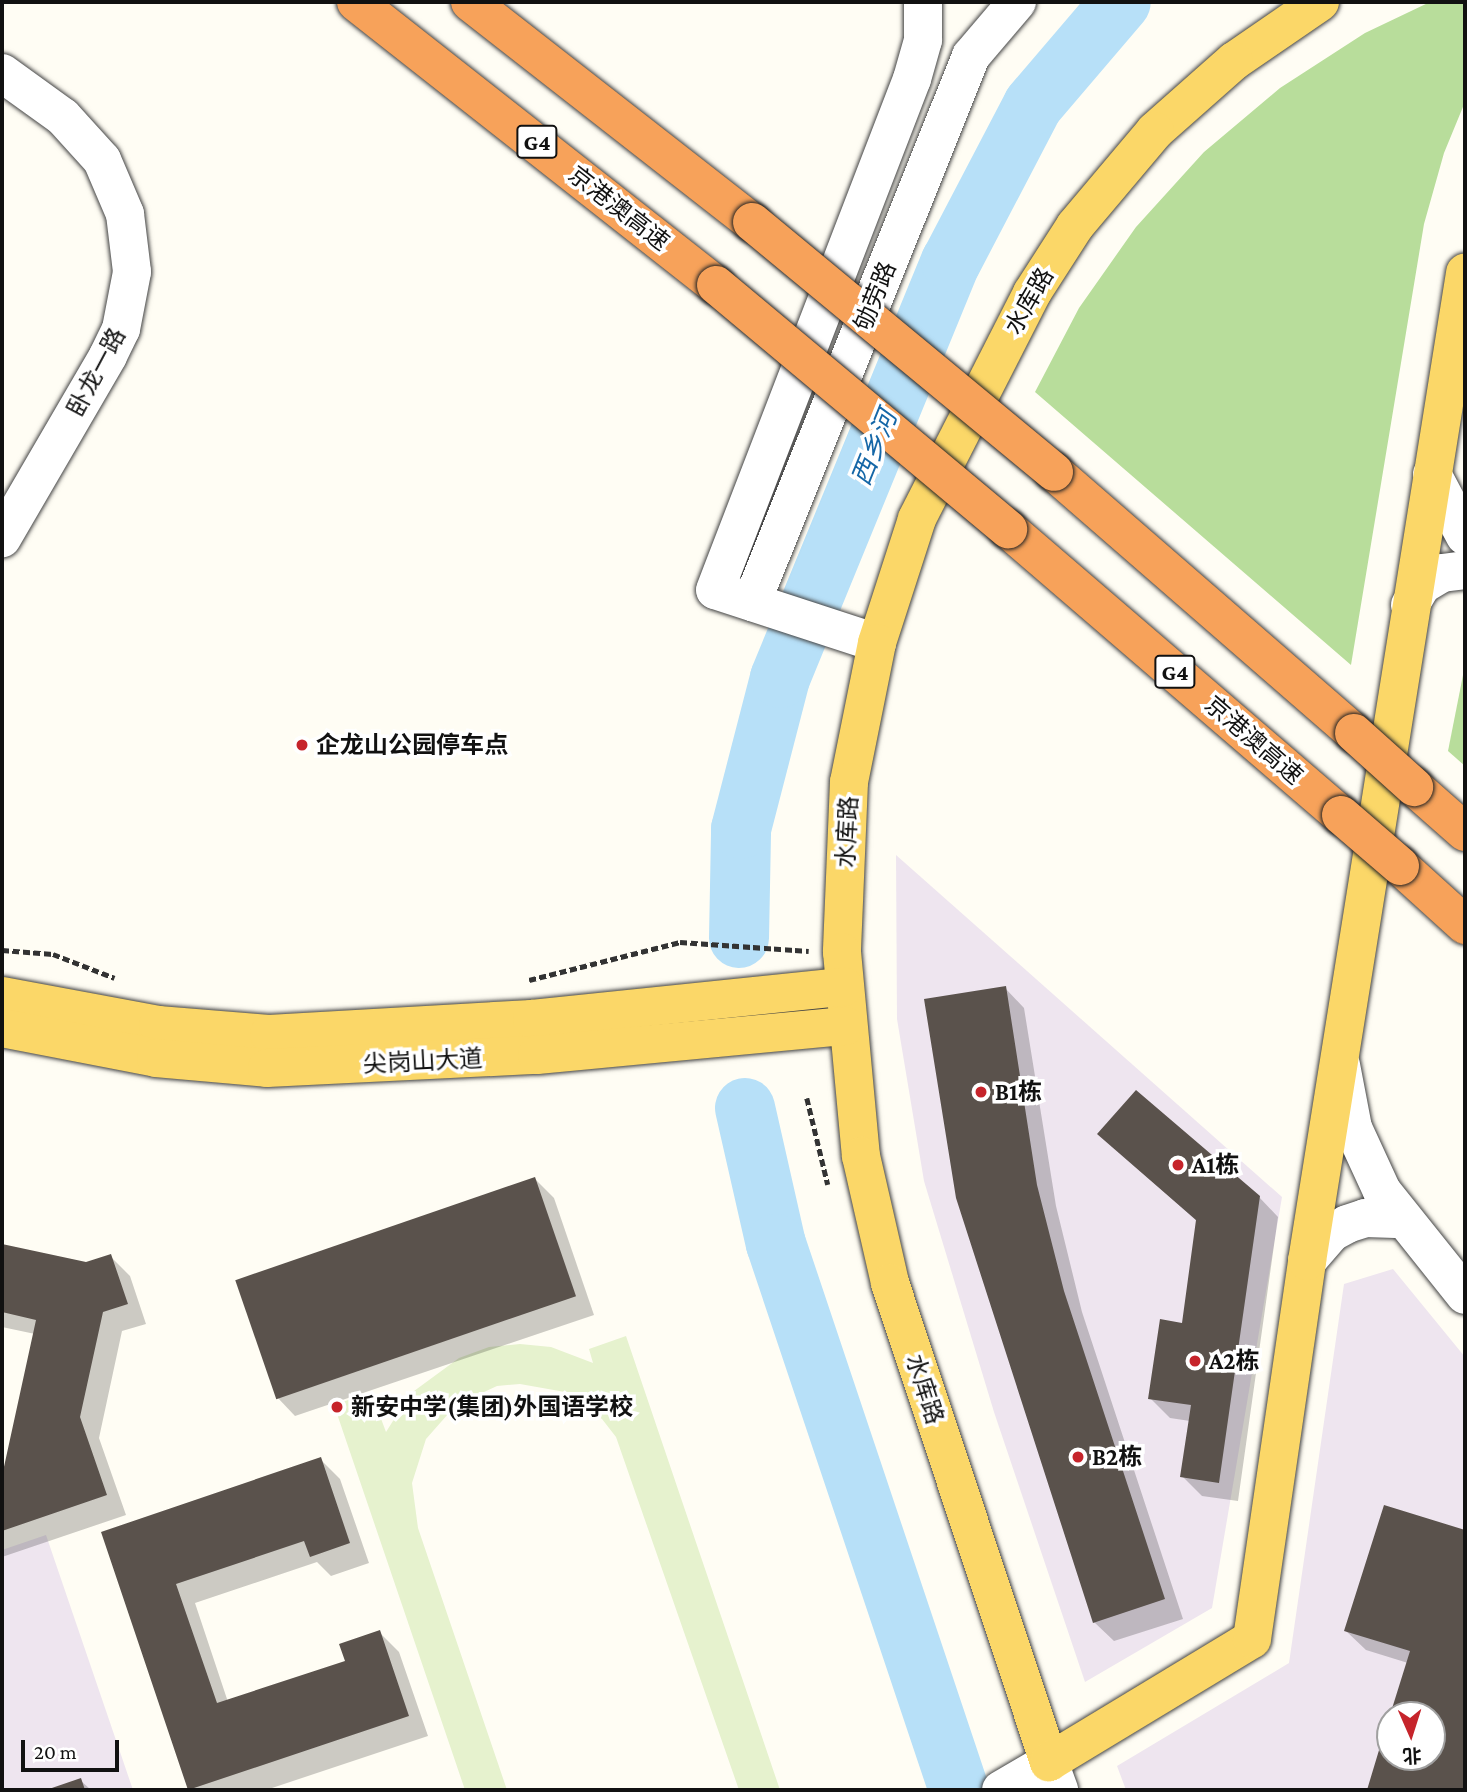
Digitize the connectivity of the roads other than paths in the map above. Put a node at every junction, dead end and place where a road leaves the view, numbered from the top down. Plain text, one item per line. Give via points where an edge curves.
1 (356, 2) edge
2 (470, 2) edge
3 (923, 2) edge
4 (1017, 2) edge
5 (1321, 2) edge
6 (2, 73) edge
7 (1465, 273) edge
8 (1432, 474) junction
9 (1465, 536) edge
10 (2, 538) edge
11 (1465, 570) edge
12 (752, 602) junction
13 (1410, 605) junction
14 (877, 643) junction
15 (1465, 832) edge
16 (1465, 925) edge
17 (844, 987) junction
18 (2, 996) edge
19 (846, 1026) junction
20 (2, 1028) edge
21 (1340, 1061) junction
22 (1403, 1219) junction
23 (1307, 1261) junction
24 (1465, 1295) edge
25 (1054, 1776) edge
26 (1001, 1790) edge

1 - 16 highway, 京港澳高速 / G4, bridge via 716,285 1008,528
2 - 15 highway, bridge via 752,222 1054,472
3 - 12 street via 923,40 912,79 715,590
4 - 12 street, 劬劳路 via 971,56
5 - 14 main road, 水库路 via 1234,61 1155,131 1075,226 1025,304 917,519
6 - 10 street, 卧龙一路 via 63,117 102,160 125,214 132,272 121,329 108,356
7 - 8 main road
8 - 9 street
8 - 13 main road
11 - 13 street via 1442,573 1422,585
12 - 14 street
13 - 21 main road
14 - 17 main road, 水库路 via 849,782
17 - 18 main road, 尖岗山大道 via 532,1019 269,1034 158,1025
17 - 19 main road, 水库路
19 - 20 main road, 尖岗山大道 via 537,1055 267,1068 156,1058
19 - 25 main road, 水库路 via 861,1156 890,1283
21 - 22 street via 1353,1128 1382,1191
21 - 23 main road
22 - 23 street via 1375,1218 1348,1224 1324,1240
22 - 24 street
23 - 25 main road via 1252,1639
25 - 26 street

